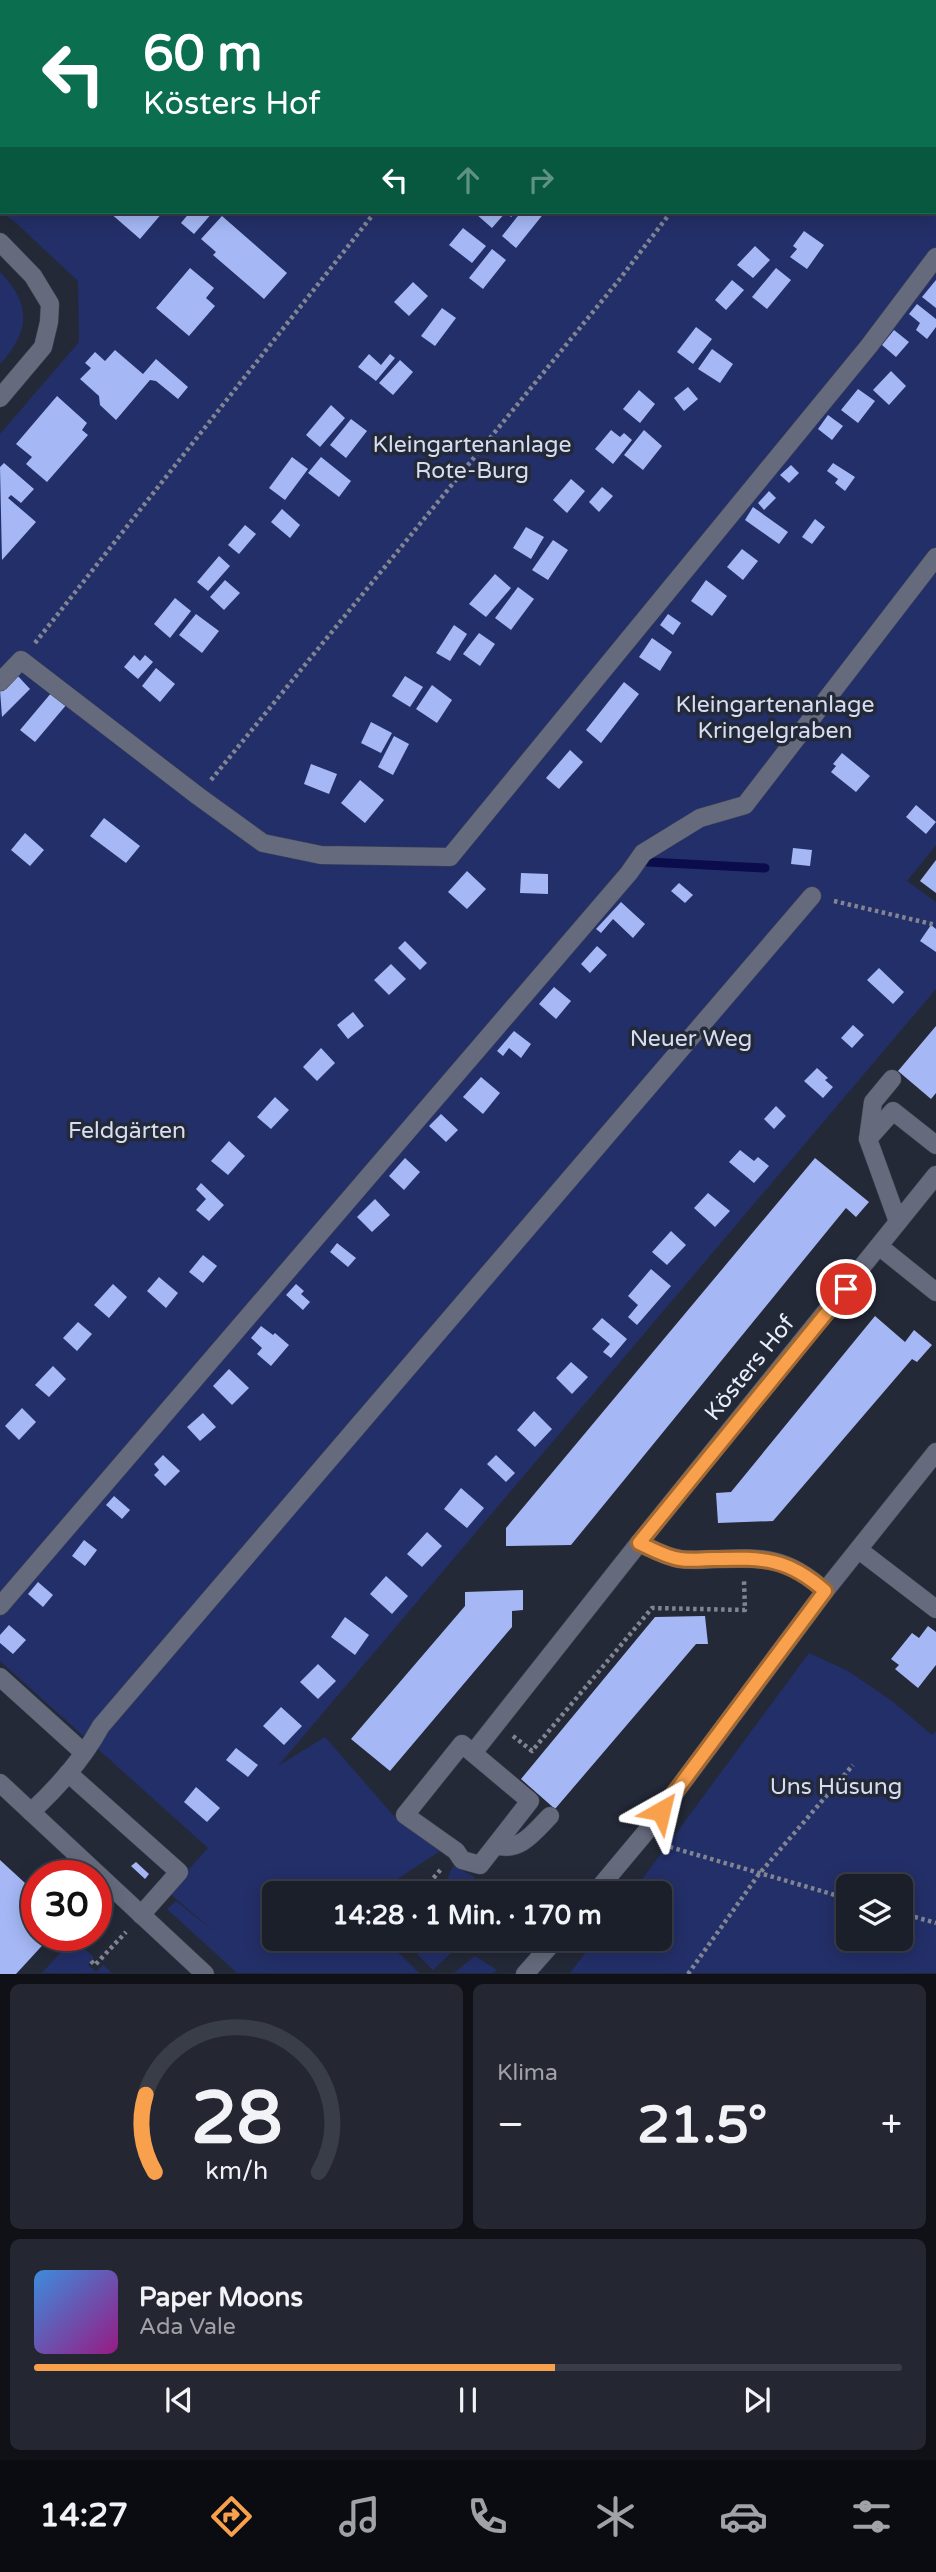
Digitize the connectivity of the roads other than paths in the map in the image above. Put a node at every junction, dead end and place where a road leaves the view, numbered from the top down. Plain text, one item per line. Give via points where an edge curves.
1 (0, 242) edge
2 (936, 257) edge
3 (0, 398) edge
4 (936, 557) edge
5 (0, 682) edge
6 (812, 896) road end
7 (892, 1079) dead end
8 (868, 1139) junction
9 (936, 1145) edge
10 (936, 1175) edge
11 (898, 1222) junction
12 (880, 1247) junction
13 (936, 1292) edge
14 (936, 1451) edge
15 (639, 1543) junction
16 (859, 1550) junction
17 (825, 1591) junction
18 (0, 1606) edge
19 (936, 1609) edge
20 (0, 1677) edge
21 (84, 1753) junction
22 (473, 1753) junction
23 (68, 1773) junction
24 (0, 1783) edge
25 (31, 1812) junction
26 (550, 1816) dead end
27 (496, 1845) junction
28 (605, 1881) edge
29 (137, 1920) junction
30 (545, 1951) edge
31 (205, 1973) edge
32 (525, 1973) edge

1 - 3 street via 33,276 50,304 43,348
2 - 5 street via 861,356 450,857 321,855 263,844 22,660
4 - 18 street via 745,805 701,818 643,853
6 - 21 street via 101,1727
7 - 8 street via 873,1102
8 - 9 street via 893,1111
8 - 11 street
10 - 11 street, Kösters Hof
11 - 12 street, Kösters Hof
12 - 13 street
12 - 15 street, Kösters Hof
14 - 16 street
15 - 17 street via 683,1560 744,1558 784,1563
15 - 22 street, Kösters Hof
16 - 17 street
16 - 19 street
17 - 28 street
20 - 21 street
21 - 23 street
22 - 27 street via 530,1801
22 - 27 street via 461,1744 405,1815 462,1860 480,1865
23 - 25 street
23 - 29 street via 179,1872
24 - 25 street
25 - 29 street
26 - 27 street via 522,1843 506,1848
29 - 31 street
30 - 32 street

